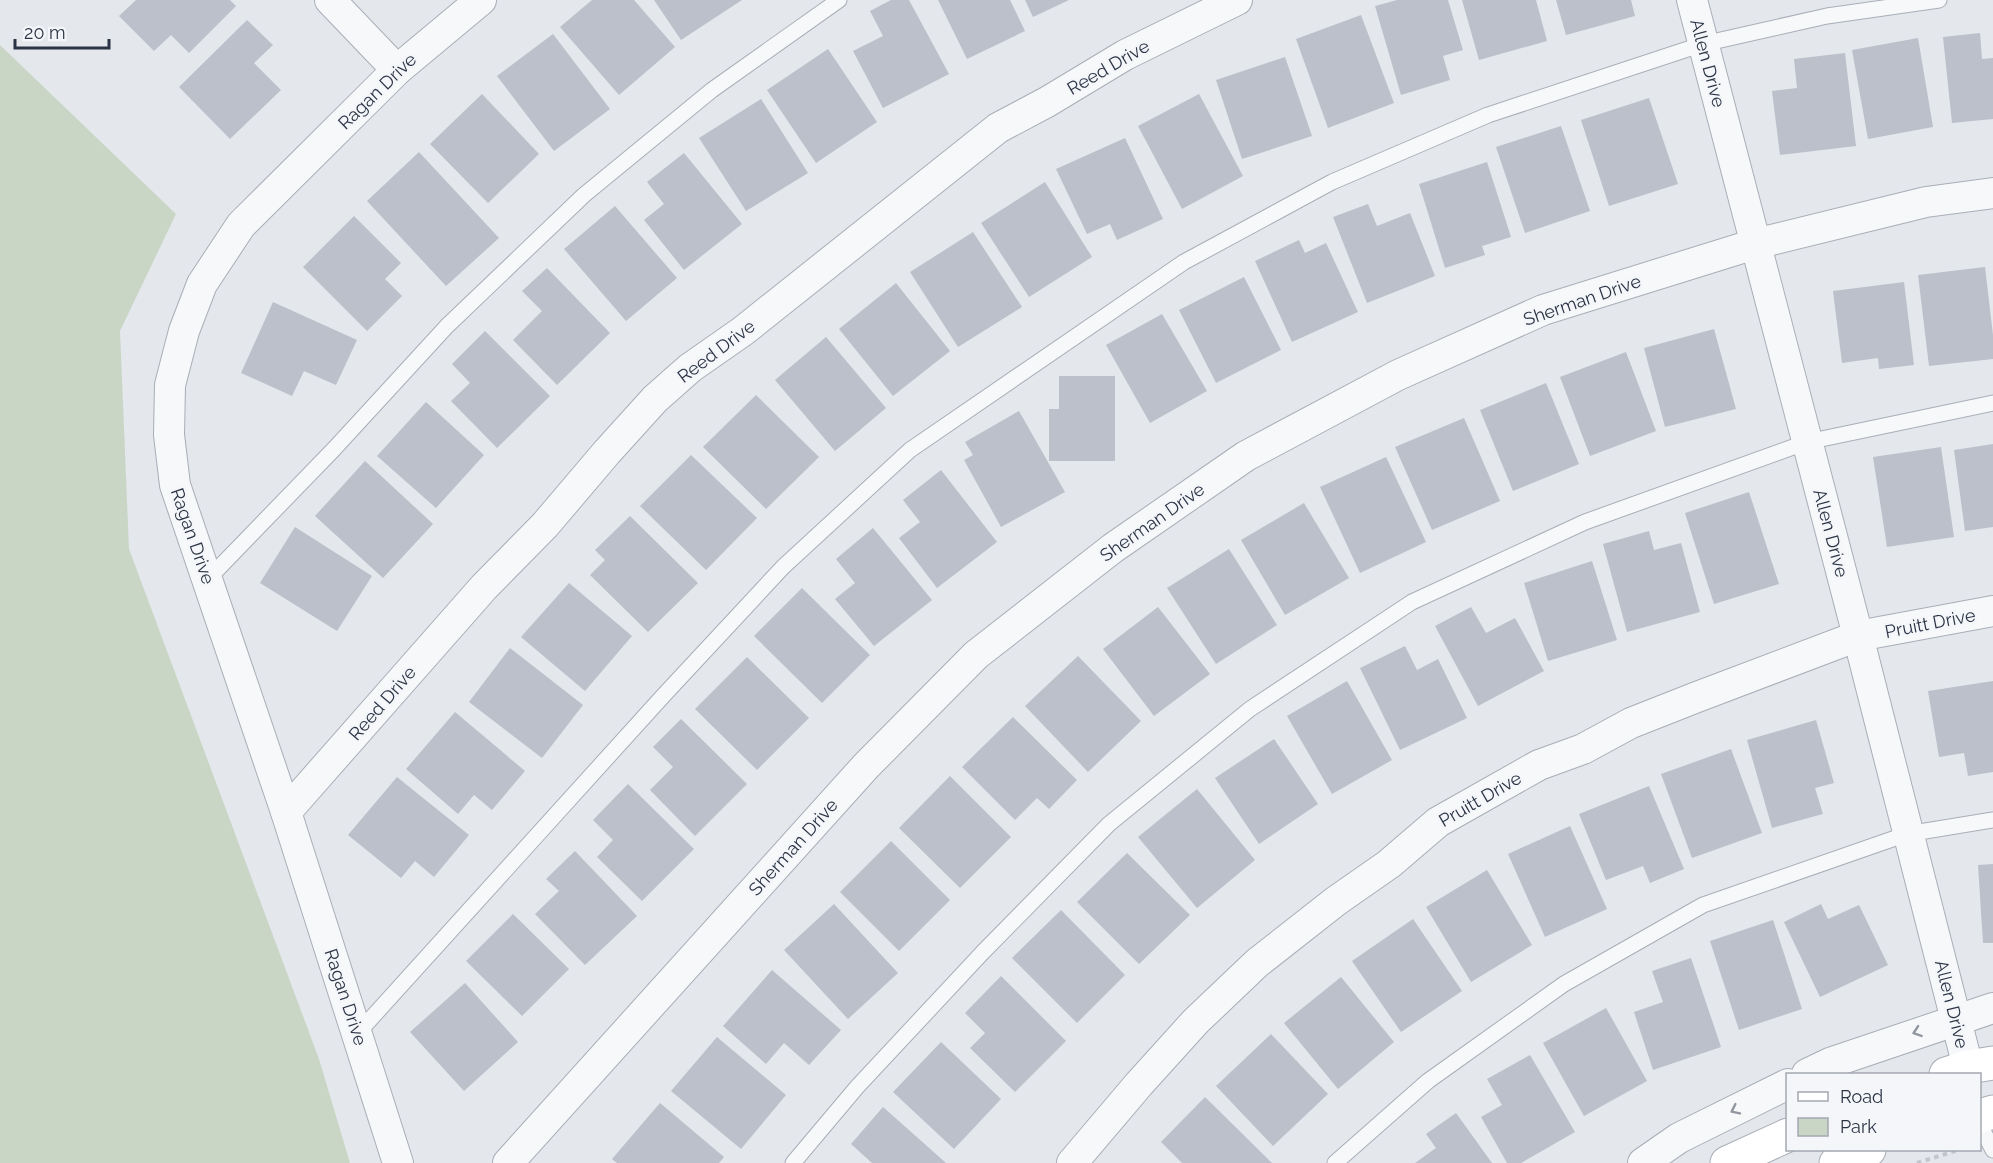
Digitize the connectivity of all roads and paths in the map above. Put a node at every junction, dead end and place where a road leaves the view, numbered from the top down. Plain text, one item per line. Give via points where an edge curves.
1 (330, 0) edge
2 (481, 0) edge
3 (838, 0) edge
4 (1237, 0) edge
5 (1692, 0) edge
6 (1939, 0) edge
7 (1703, 44) junction
8 (397, 70) junction
9 (1993, 193) edge
10 (1755, 244) junction
11 (1993, 403) edge
12 (1807, 442) junction
13 (208, 579) junction
14 (1993, 611) edge
15 (1858, 636) junction
16 (286, 812) junction
17 (1993, 820) edge
18 (1907, 834) junction
19 (1993, 1008) edge
20 (1957, 1019) junction
21 (357, 1034) junction
22 (1969, 1070) edge
23 (1808, 1073) edge
24 (1786, 1085) edge
25 (1981, 1127) edge
26 (1786, 1136) edge
27 (1993, 1150) edge
28 (1864, 1151) edge
29 (1952, 1151) edge
30 (398, 1163) edge
31 (508, 1163) edge
32 (793, 1163) edge
33 (1072, 1163) edge
34 (1335, 1163) edge
35 (1643, 1163) edge
36 (1727, 1163) edge
37 (1836, 1163) edge
38 (1917, 1163) edge

1 - 8 street
2 - 8 street, Ragan Drive
3 - 13 lane via 712,90 584,195 447,326
4 - 16 street, Reed Drive via 1125,55 998,128 743,331 690,368 655,399
5 - 7 street, Allen Drive
6 - 7 lane via 1827,16
7 - 10 street, Allen Drive
7 - 21 lane via 1488,115 1332,183 1184,262 910,450 775,576
8 - 13 street, Ragan Drive via 241,225 202,284 184,331 170,385 169,435 175,485
9 - 10 street, Sherman Drive via 1926,202
10 - 12 street, Allen Drive
10 - 31 street, Sherman Drive via 1544,310 1398,375 1246,456 1113,548 976,655 892,740
11 - 12 lane
12 - 15 street, Allen Drive
12 - 32 lane via 1585,522 1412,602 1250,709 1109,824 982,952 857,1087
13 - 16 street, Ragan Drive
14 - 15 street, Pruitt Drive
15 - 18 street, Allen Drive
15 - 33 street, Pruitt Drive via 1631,723 1582,749 1539,765 1437,822 1389,864 1257,963 1196,1021
16 - 21 street, Ragan Drive
17 - 18 lane
18 - 20 street, Allen Drive
18 - 34 lane via 1703,905 1564,984 1428,1081
19 - 20 street
20 - 22 street, Allen Drive
20 -> 23 street
21 - 30 street, Ragan Drive
24 -> 35 street via 1679,1138
25 - 27 lane
26 - 36 main road
28 - 37 main road
29 - 38 path

